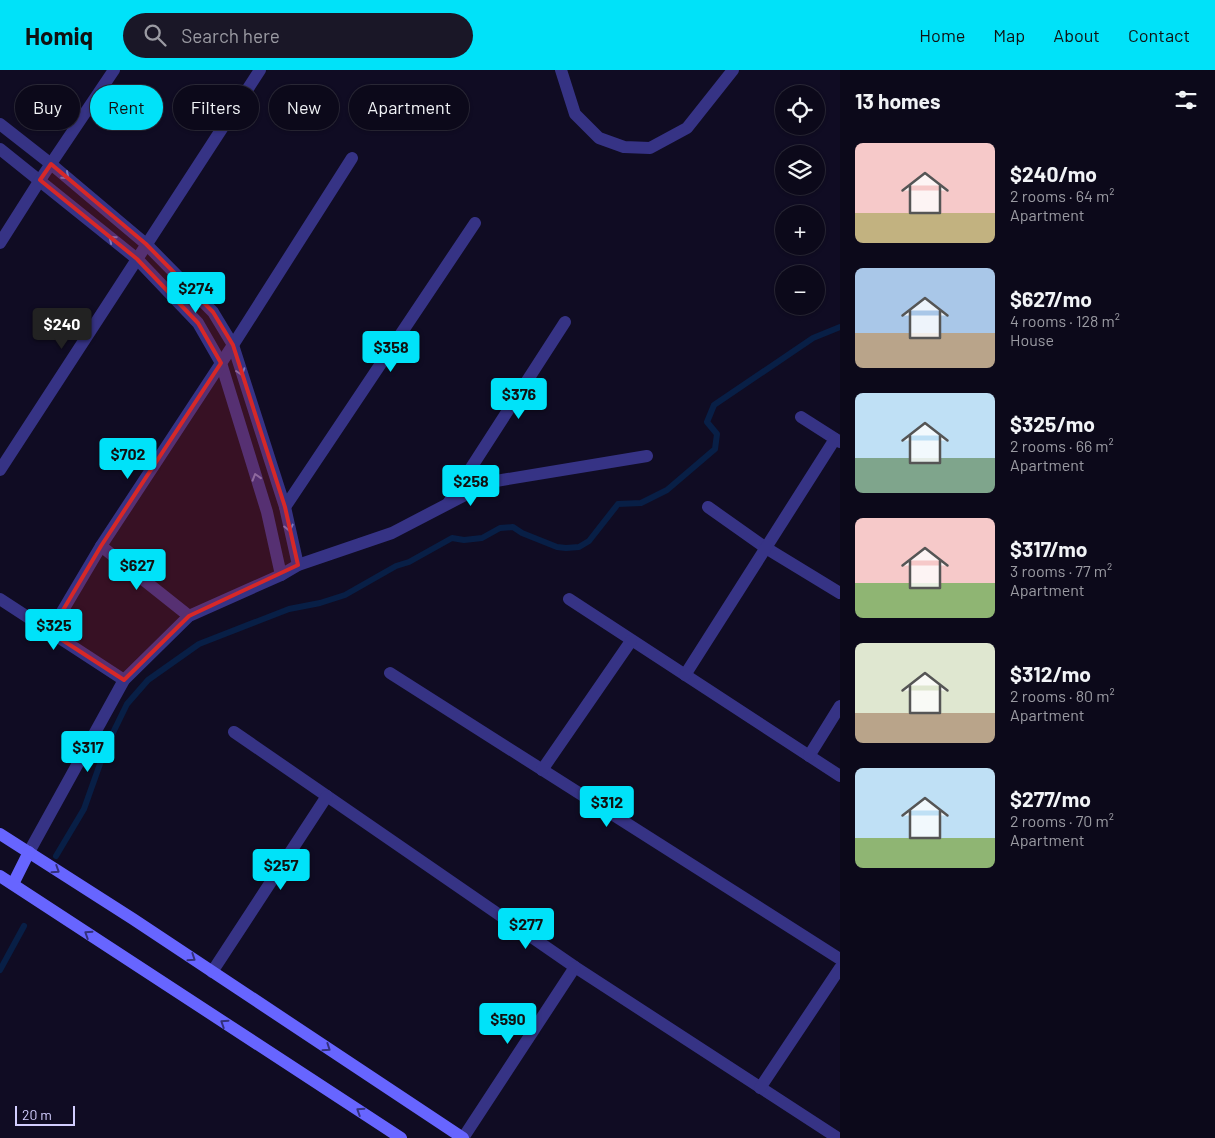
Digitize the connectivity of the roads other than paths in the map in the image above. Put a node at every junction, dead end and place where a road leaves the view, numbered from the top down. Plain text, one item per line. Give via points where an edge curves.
1 (114, 70) edge
2 (260, 70) edge
3 (561, 70) edge
4 (733, 70) edge
5 (0, 124) edge
6 (0, 149) edge
7 (352, 158) dead end
8 (51, 164) junction
9 (40, 180) junction
10 (475, 223) dead end
11 (0, 244) edge
12 (146, 244) junction
13 (137, 259) junction
14 (565, 322) dead end
15 (233, 344) junction
16 (221, 363) junction
17 (801, 417) dead end
18 (838, 441) edge
19 (647, 456) dead end
20 (0, 470) edge
21 (449, 502) junction
22 (285, 507) junction
23 (708, 507) dead end
24 (101, 546) junction
25 (766, 548) junction
26 (298, 565) junction
27 (281, 575) junction
28 (840, 593) edge
29 (0, 598) edge
30 (569, 599) dead end
31 (189, 616) junction
32 (50, 632) junction
33 (631, 641) junction
34 (390, 673) dead end
35 (685, 675) junction
36 (124, 680) junction
37 (840, 706) edge
38 (234, 732) dead end
39 (809, 756) junction
40 (542, 770) junction
41 (840, 776) edge
42 (327, 796) junction
43 (0, 834) edge
44 (29, 852) junction
45 (0, 877) edge
46 (13, 884) junction
47 (840, 959) edge
48 (576, 967) junction
49 (840, 968) edge
50 (212, 972) junction
51 (760, 1088) junction
52 (401, 1138) edge
53 (463, 1138) edge
54 (838, 1138) edge

1 - 8 street
2 - 12 street
3 - 4 street via 575,114 599,138 624,147 650,148 687,128
5 - 8 street
6 - 9 street
7 - 15 street
8 - 9 street
8 -> 12 street
9 - 11 street
13 -> 9 street
10 - 22 street
12 - 13 street
12 - 15 street via 212,312
13 - 16 street via 198,323
13 - 20 street
14 - 21 street
15 - 16 street
15 -> 22 street
16 - 24 street
27 -> 16 street via 267,512
17 - 18 street
18 - 25 street
19 - 21 street via 490,482
21 - 26 street via 392,533
22 -> 26 street
23 - 25 street
24 - 31 street
24 - 32 street
25 - 28 street
25 - 35 street
26 - 27 street
27 - 31 street
29 - 32 street
30 - 33 street
31 - 36 street
32 - 36 street
33 - 35 street
33 - 40 street
34 - 40 street
35 - 39 street
36 - 44 street
37 - 39 street
38 - 42 street
39 - 41 street
40 - 47 street
42 - 48 street
42 - 50 street
43 - 44 street
44 - 46 street
44 -> 50 street
45 - 46 street
52 -> 46 street
48 - 51 street
48 - 53 street
49 - 51 street
50 -> 53 street
51 - 54 street

